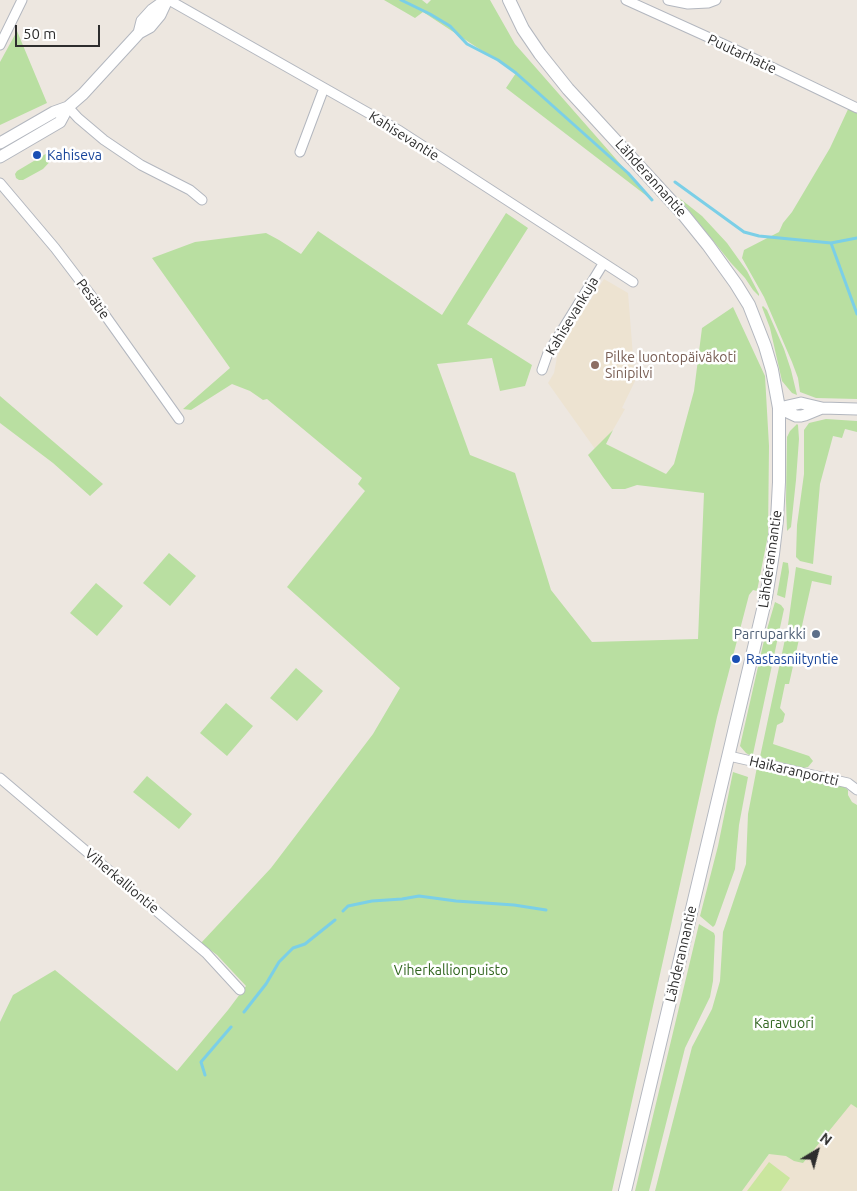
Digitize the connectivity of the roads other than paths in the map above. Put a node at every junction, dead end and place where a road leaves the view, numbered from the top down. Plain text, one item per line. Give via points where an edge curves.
1 (22, 0) edge
2 (167, 0) edge
3 (509, 0) edge
4 (626, 0) edge
5 (668, 0) edge
6 (716, 0) edge
7 (0, 45) edge
8 (324, 88) junction
9 (68, 107) junction
10 (857, 108) edge
11 (0, 143) edge
12 (300, 152) dead end
13 (0, 156) edge
14 (0, 183) edge
15 (202, 200) dead end
16 (603, 264) junction
17 (633, 282) dead end
18 (542, 370) dead end
19 (779, 408) junction
20 (857, 409) edge
21 (179, 419) dead end
22 (729, 756) junction
23 (0, 778) edge
24 (857, 790) edge
25 (240, 990) dead end
26 (625, 1191) edge

1 - 7 street
2 - 8 street, Kahisevantie
2 - 9 street via 152,10 142,21 139,33
3 - 19 main road, Lähderannantie via 540,54 568,89 684,214 736,284 749,305 765,346
4 - 10 street, Puutarhatie
5 - 6 street via 688,4
8 - 12 street
8 - 16 street, Kahisevantie via 400,131
9 - 11 street
9 - 13 street via 56,125
9 - 15 street via 104,140
14 - 21 street, Pesätie via 90,294
16 - 17 street, Kahisevantie
16 - 18 street, Kahisevankuja via 548,353
19 - 20 street via 796,416 805,416 822,408
19 - 22 main road, Lähderannantie via 779,482 773,554
22 - 24 street, Haikaranportti via 848,783
22 - 26 main road, Lähderannantie
23 - 25 street, Viherkalliontie via 206,953

